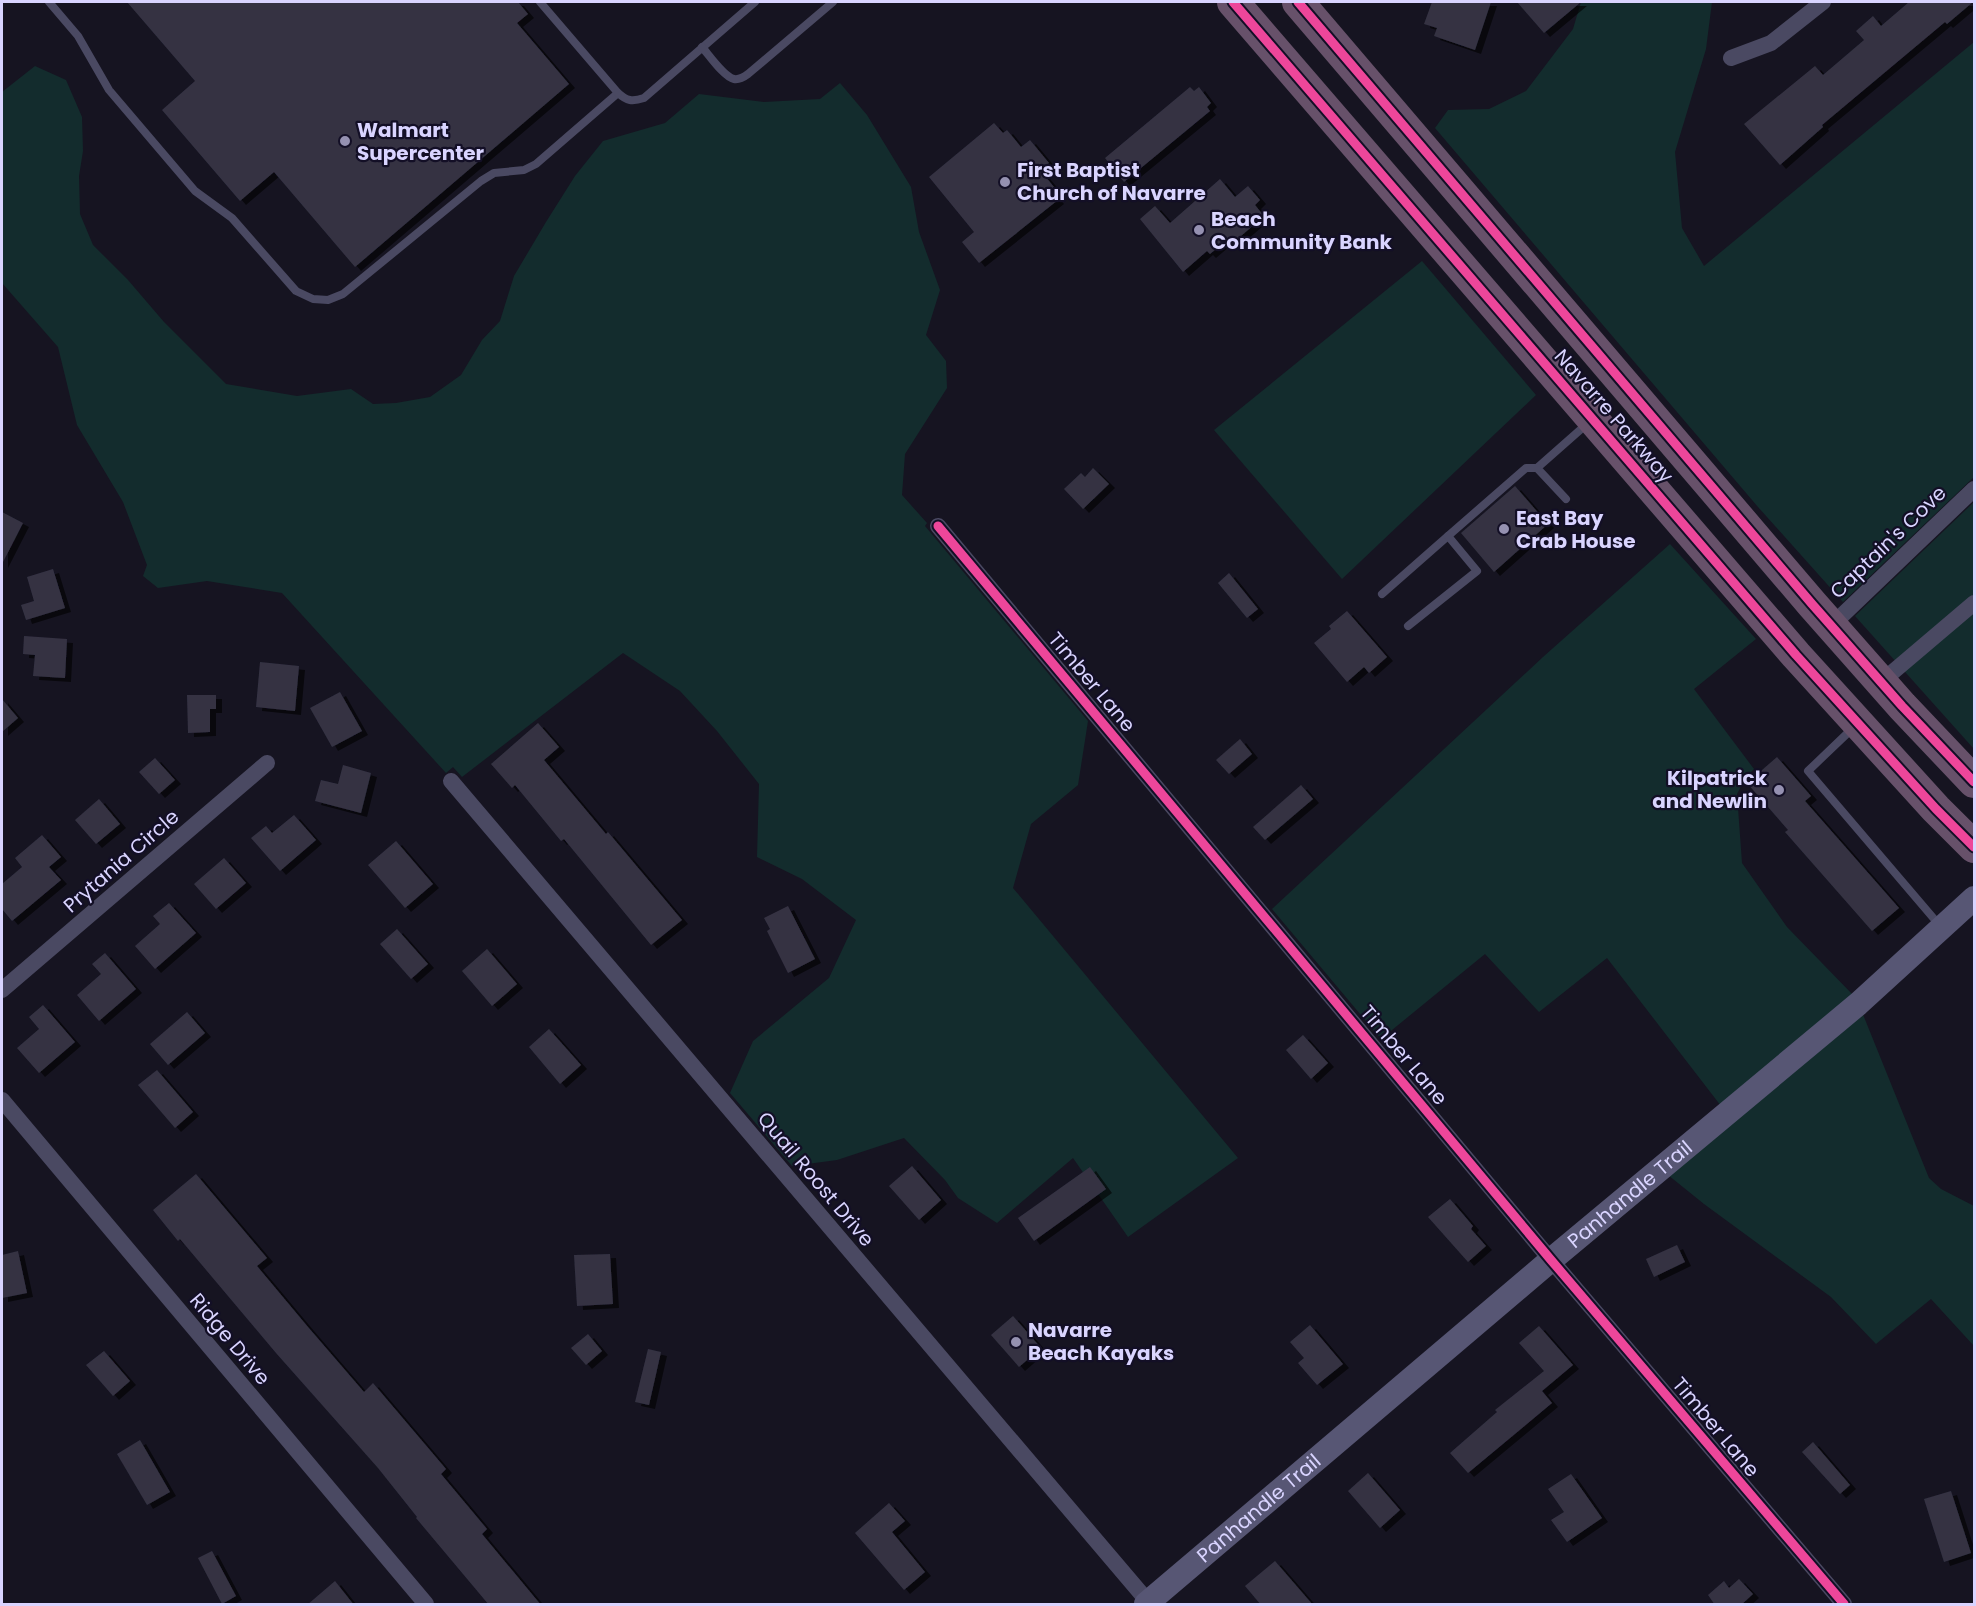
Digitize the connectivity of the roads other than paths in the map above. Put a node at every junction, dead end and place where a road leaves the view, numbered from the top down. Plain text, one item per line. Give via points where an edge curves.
1 (49, 2) edge
2 (540, 2) edge
3 (755, 2) edge
4 (833, 2) edge
5 (1233, 2) edge
6 (1298, 2) edge
7 (1823, 2) edge
8 (702, 47) junction
9 (1731, 58) dead end
10 (618, 93) junction
11 (1593, 419) junction
12 (1537, 468) junction
13 (1974, 489) edge
14 (1566, 499) dead end
15 (938, 526) dead end
16 (1448, 536) junction
17 (1382, 594) dead end
18 (1974, 603) edge
19 (1408, 626) dead end
20 (1831, 626) junction
21 (1881, 682) junction
22 (1858, 723) junction
23 (267, 763) dead end
24 (451, 781) dead end
25 (1974, 782) edge
26 (1974, 847) edge
27 (1974, 898) edge
28 (1941, 928) junction
29 (2, 990) edge
30 (2, 1100) edge
31 (1551, 1260) junction
32 (1148, 1604) edge
33 (426, 1605) edge
34 (1844, 1605) edge

1 - 10 lane via 78,36 109,90 195,191 232,218 296,291 313,299 328,300 343,294 494,173 524,170 536,164
2 - 10 lane
3 - 8 lane
4 - 8 lane via 740,79 726,74
5 - 11 highway, Navarre Parkway
6 - 20 highway, Navarre Parkway
7 - 9 street via 1783,35
8 - 10 lane via 644,98 626,100
11 - 12 lane
11 - 22 highway, Navarre Parkway
12 - 14 lane
12 - 16 lane via 1526,468
13 - 20 street, Captain's Cove
15 - 31 street, Timber Lane
16 - 17 lane
16 - 19 lane via 1476,571
18 - 21 street
20 - 21 highway, Navarre Parkway
21 - 25 highway, Navarre Parkway
22 - 26 highway, Navarre Parkway
22 - 28 lane via 1808,771
23 - 29 street, Prytania Circle
24 - 32 street, Quail Roost Drive
27 - 28 street, Panhandle Trail
28 - 31 street, Panhandle Trail via 1858,1004
30 - 33 street, Ridge Drive
31 - 32 street, Panhandle Trail
31 - 34 street, Timber Lane

